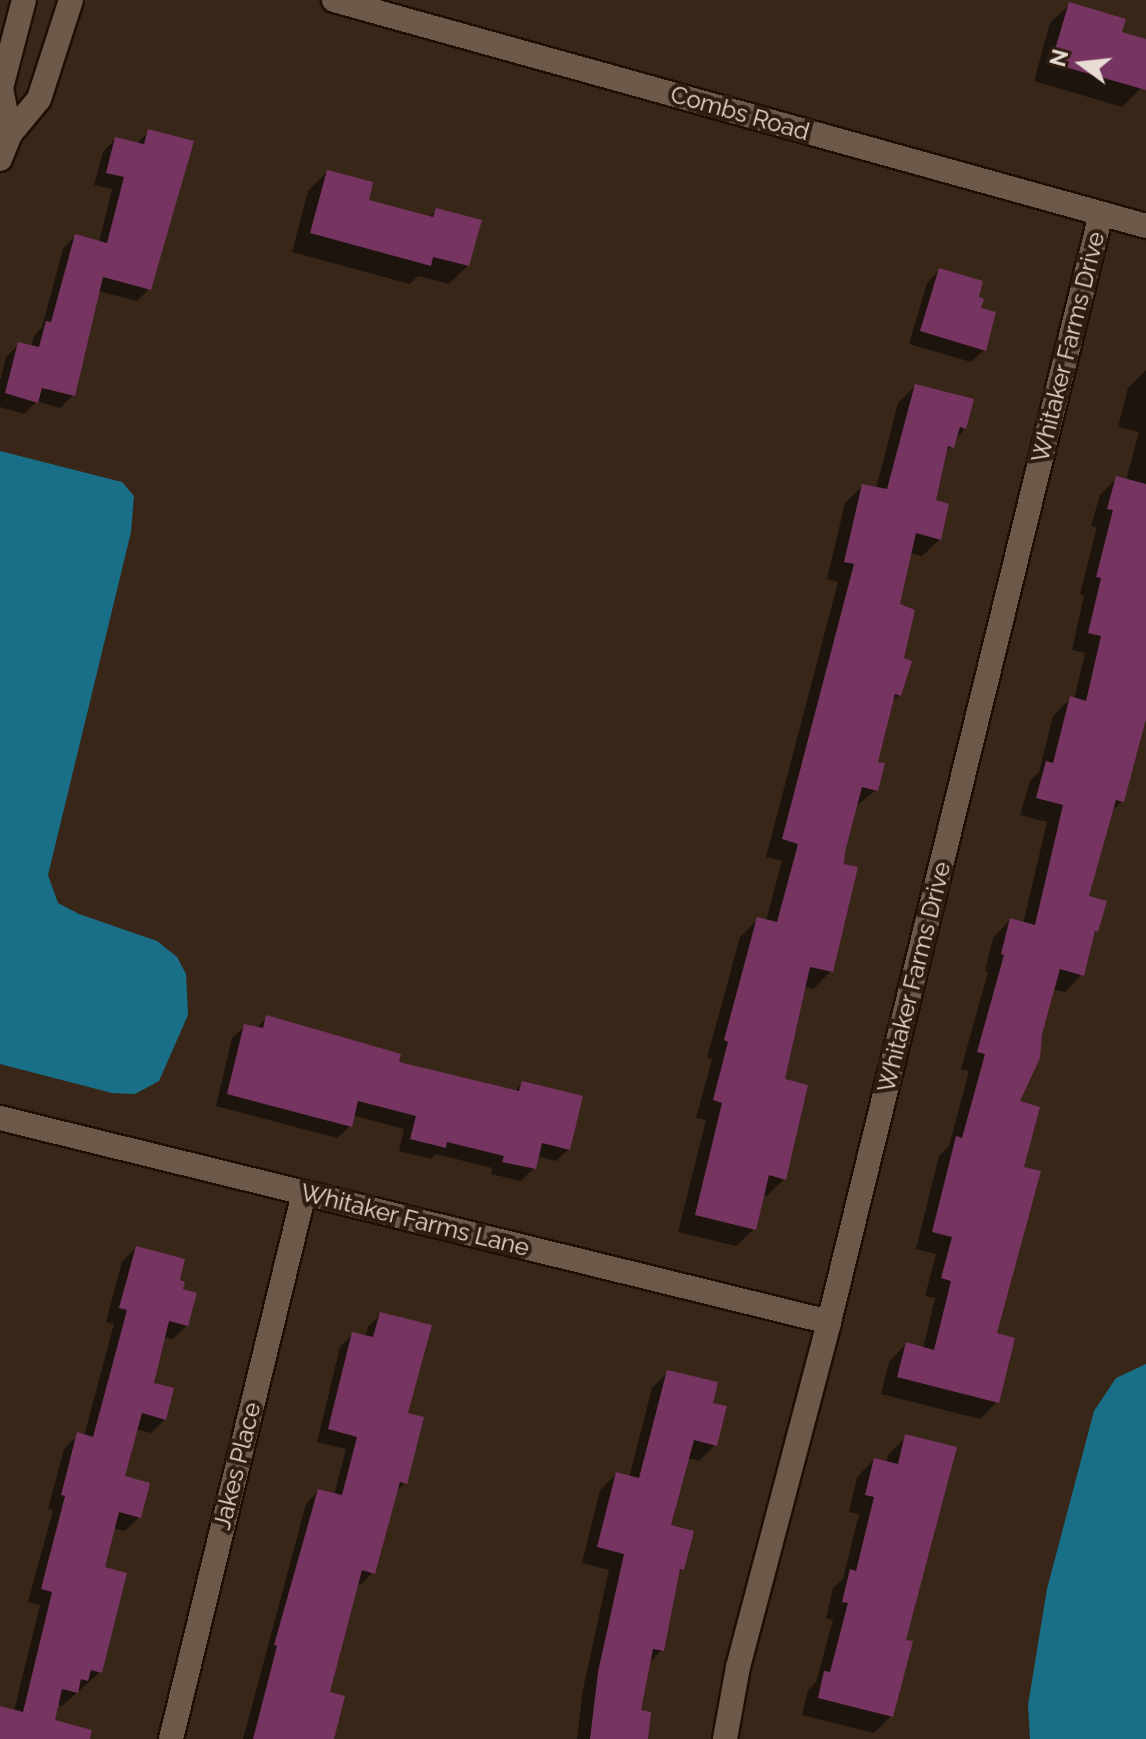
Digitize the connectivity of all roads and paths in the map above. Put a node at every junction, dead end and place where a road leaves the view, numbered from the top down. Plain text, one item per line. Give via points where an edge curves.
1 (24, 0) edge
2 (71, 0) edge
3 (334, 0) edge
4 (10, 134) junction
5 (0, 159) edge
6 (1101, 214) junction
7 (1146, 226) edge
8 (0, 1118) edge
9 (304, 1193) junction
10 (829, 1322) junction
11 (171, 1739) edge
12 (725, 1739) edge

1 - 4 street via 1,88
2 - 4 street via 39,99
3 - 6 street, Combs Road
4 - 5 street
6 - 7 street, Combs Road
6 - 10 street, Whitaker Farms Drive
8 - 9 street, Whitaker Farms Lane
9 - 10 street, Whitaker Farms Lane
9 - 11 street, Jakes Place
10 - 12 street, Whitaker Farms Drive via 738,1667

